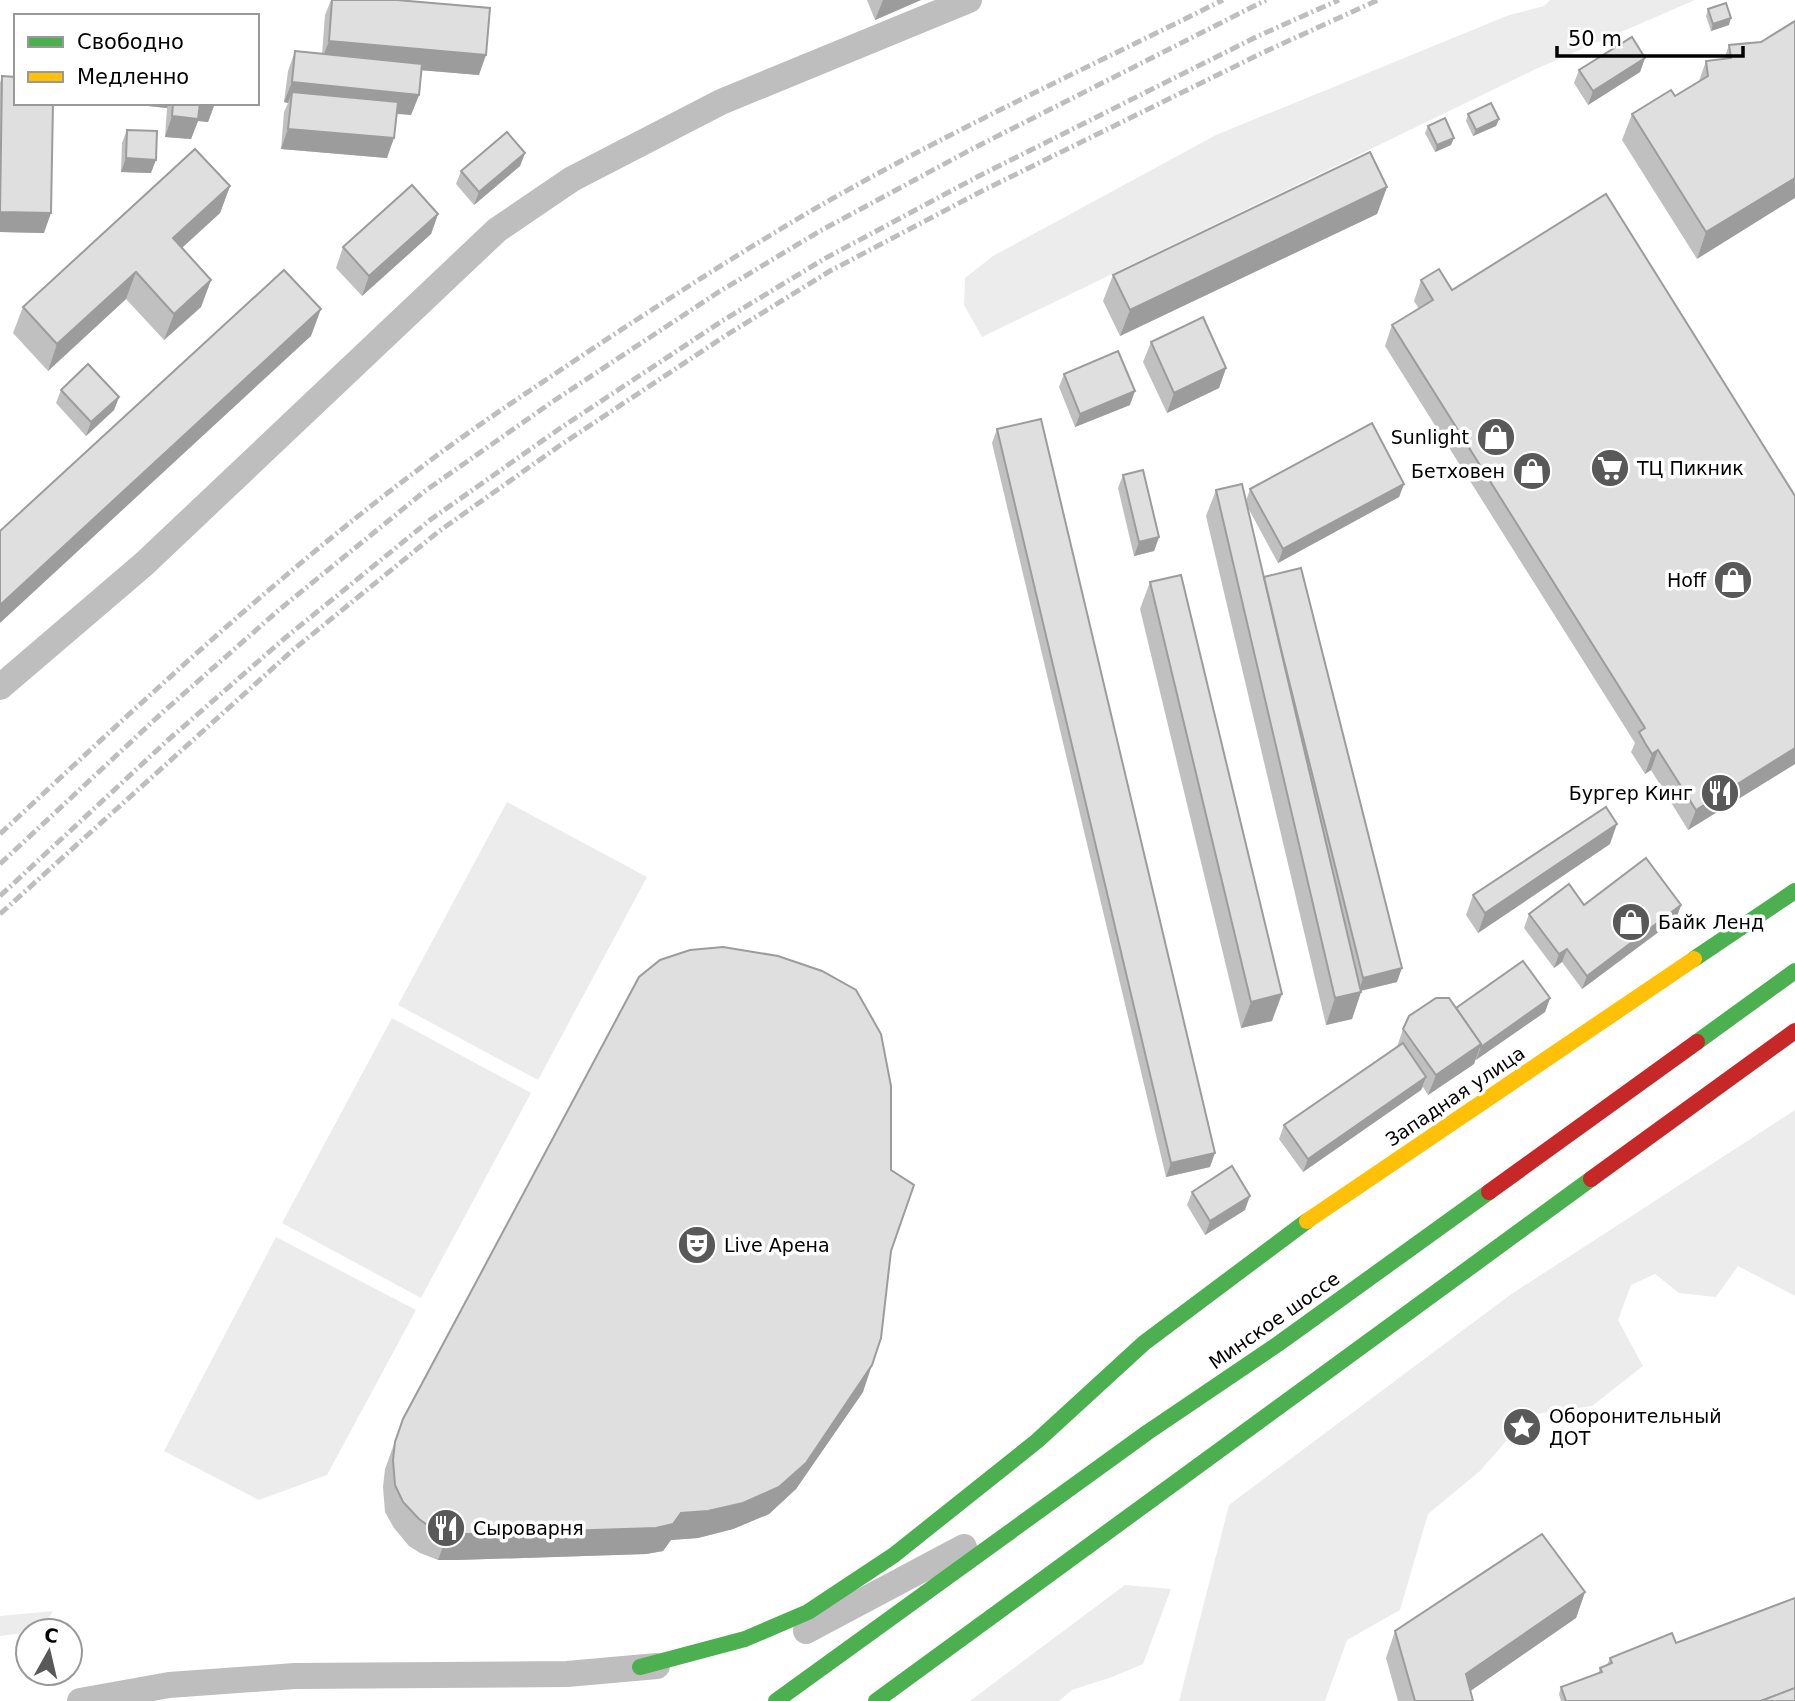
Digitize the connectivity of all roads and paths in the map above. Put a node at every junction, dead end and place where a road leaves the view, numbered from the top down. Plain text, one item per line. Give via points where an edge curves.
1 (970, 0) edge
2 (0, 687) edge
3 (1795, 891) edge
4 (1795, 971) edge
5 (1795, 1031) edge
6 (1087, 1476) junction
7 (640, 1667) junction
8 (80, 1701) edge
9 (776, 1701) edge
10 (876, 1701) edge

1 - 2 street via 721,102 572,179 497,230 144,564
3 - 7 main road, Западная улица via 1302,1224 1144,1343 1037,1441 894,1555 808,1612 745,1639
4 - 6 main road, Минское шоссе
5 - 10 main road
6 - 7 street via 805,1632 752,1652
6 - 9 main road, Минское шоссе
7 - 8 street via 567,1674 295,1676 169,1685

